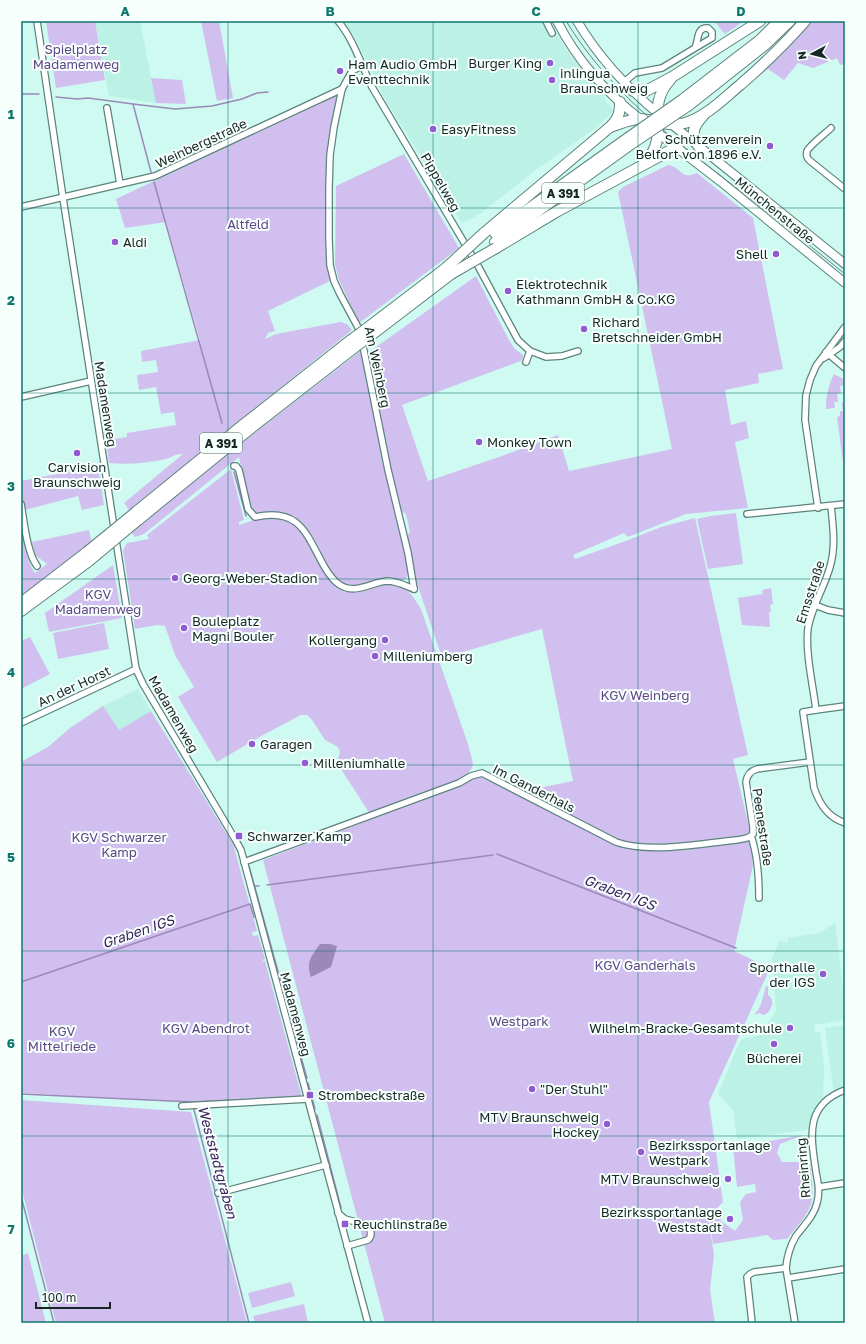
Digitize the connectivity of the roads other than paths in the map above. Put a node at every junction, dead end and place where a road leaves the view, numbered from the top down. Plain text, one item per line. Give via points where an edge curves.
1 (36, 21) edge
2 (338, 21) edge
3 (546, 21) edge
4 (557, 21) edge
5 (577, 21) edge
6 (760, 21) edge
7 (779, 21) edge
8 (790, 21) edge
9 (805, 21) edge
10 (552, 33) dead end
11 (695, 48) dead end
12 (361, 66) junction
13 (672, 77) junction
14 (624, 82) junction
15 (342, 89) junction
16 (633, 91) junction
17 (644, 101) junction
18 (620, 102) junction
19 (685, 102) junction
20 (107, 108) dead end
21 (632, 112) junction
22 (703, 116) junction
23 (640, 119) junction
24 (657, 123) junction
25 (671, 124) junction
26 (610, 127) junction
27 (831, 128) dead end
28 (699, 147) junction
29 (680, 149) junction
30 (641, 166) junction
31 (120, 184) junction
32 (845, 189) edge
33 (62, 198) junction
34 (21, 207) edge
35 (490, 241) junction
36 (845, 264) edge
37 (449, 271) junction
38 (845, 283) edge
39 (845, 327) edge
40 (845, 341) edge
41 (530, 351) junction
42 (578, 351) dead end
43 (827, 354) junction
44 (526, 362) dead end
45 (845, 368) edge
46 (91, 381) junction
47 (21, 397) edge
48 (234, 466) dead end
49 (21, 504) edge
50 (845, 504) edge
51 (831, 506) junction
52 (818, 508) junction
53 (747, 514) dead end
54 (88, 557) junction
55 (37, 566) dead end
56 (21, 603) edge
57 (815, 605) junction
58 (21, 611) edge
59 (845, 613) edge
60 (136, 669) junction
61 (845, 706) edge
62 (816, 710) junction
63 (21, 724) edge
64 (810, 762) junction
65 (845, 822) edge
66 (751, 836) junction
67 (244, 862) junction
68 (759, 898) dead end
69 (845, 1090) edge
70 (308, 1099) junction
71 (182, 1106) dead end
72 (326, 1165) junction
73 (845, 1183) edge
74 (818, 1187) junction
75 (218, 1193) dead end
76 (338, 1213) junction
77 (347, 1246) junction
78 (786, 1268) junction
79 (845, 1269) edge
80 (788, 1278) junction
81 (368, 1323) edge
82 (752, 1323) edge
83 (795, 1323) edge

1 - 33 street, Madamenweg
2 - 12 street, Pippelweg via 350,37
3 - 10 street
4 - 18 main road via 589,69
5 - 14 main road, Münchenstraße
6 - 13 highway
7 - 19 highway, A 391
8 - 19 highway, A 391 via 766,44
9 - 22 highway via 758,69
11 - 14 street via 662,68 635,73
12 - 15 street, Am Weinberg via 352,71
12 - 41 street, Pippelweg via 478,266 511,330
13 - 16 highway via 646,91
13 - 24 highway via 660,93
14 - 16 main road, Münchenstraße
15 - 31 street, Weinbergstraße via 155,176
15 - 48 street, Am Weinberg via 330,155 330,265 334,281 360,331 414,589 391,581 354,588 339,585 329,575 310,539 298,524 280,515 254,517 248,509 238,470
16 - 17 main road, Münchenstraße
17 - 21 main road via 644,108 640,113
17 - 24 main road, Münchenstraße
18 - 21 main road
18 - 26 highway via 618,119
19 - 35 highway, A 391, bridge
20 - 31 street
21 - 23 main road
22 - 25 highway via 685,123
22 - 28 highway via 693,131
23 - 24 highway
23 - 26 highway
24 - 25 highway
24 - 29 main road, Münchenstraße
24 - 30 highway via 656,143 652,155
25 - 28 main road, Münchenstraße
26 - 35 highway
27 - 32 street via 807,151 807,156
28 - 36 main road, Münchenstraße
29 - 30 highway
29 - 38 main road, Münchenstraße
30 - 35 highway via 556,212
31 - 33 street, Weinbergstraße
33 - 34 street, Weinbergstraße
33 - 46 street, Madamenweg
35 - 37 highway, bridge
35 - 37 highway, bridge
37 - 54 highway, A 391, bridge via 353,343 240,437
39 - 43 street
40 - 43 street
41 - 42 street, Pippelweg via 552,357
41 - 44 street
43 - 45 street
43 - 52 street via 812,374 805,408
46 - 47 street
46 - 60 street, Madamenweg
49 - 55 street via 32,560
50 - 51 street
51 - 52 street
51 - 57 street, Emsstraße via 833,553
52 - 53 street
54 - 56 highway, A 391
54 - 58 highway, A 391
57 - 59 street
57 - 62 street, Emsstraße via 808,638
60 - 63 street, An der Horst
60 - 67 street, Madamenweg via 236,839
61 - 62 street
62 - 64 street via 803,712
64 - 65 street via 814,788 821,804 830,815
64 - 66 street, Peenestraße via 761,768 749,773 746,782 753,827
66 - 67 street, Im Ganderhals via 702,844 627,846 482,773
66 - 68 street, Peenestraße via 758,862
67 - 70 street, Madamenweg
69 - 74 street, Rheinring via 827,1100 813,1122 812,1147
70 - 71 street
70 - 72 street, Madamenweg
72 - 75 street
72 - 76 street, Madamenweg
73 - 74 street
74 - 78 street, Rheinring via 815,1211 793,1242
76 - 77 street, Madamenweg
76 - 77 street via 346,1219 367,1225 371,1232 368,1240
77 - 81 street, Madamenweg
78 - 80 street, Rheinring
78 - 82 street via 754,1272 747,1277
79 - 80 street
80 - 83 street, Rheinring

